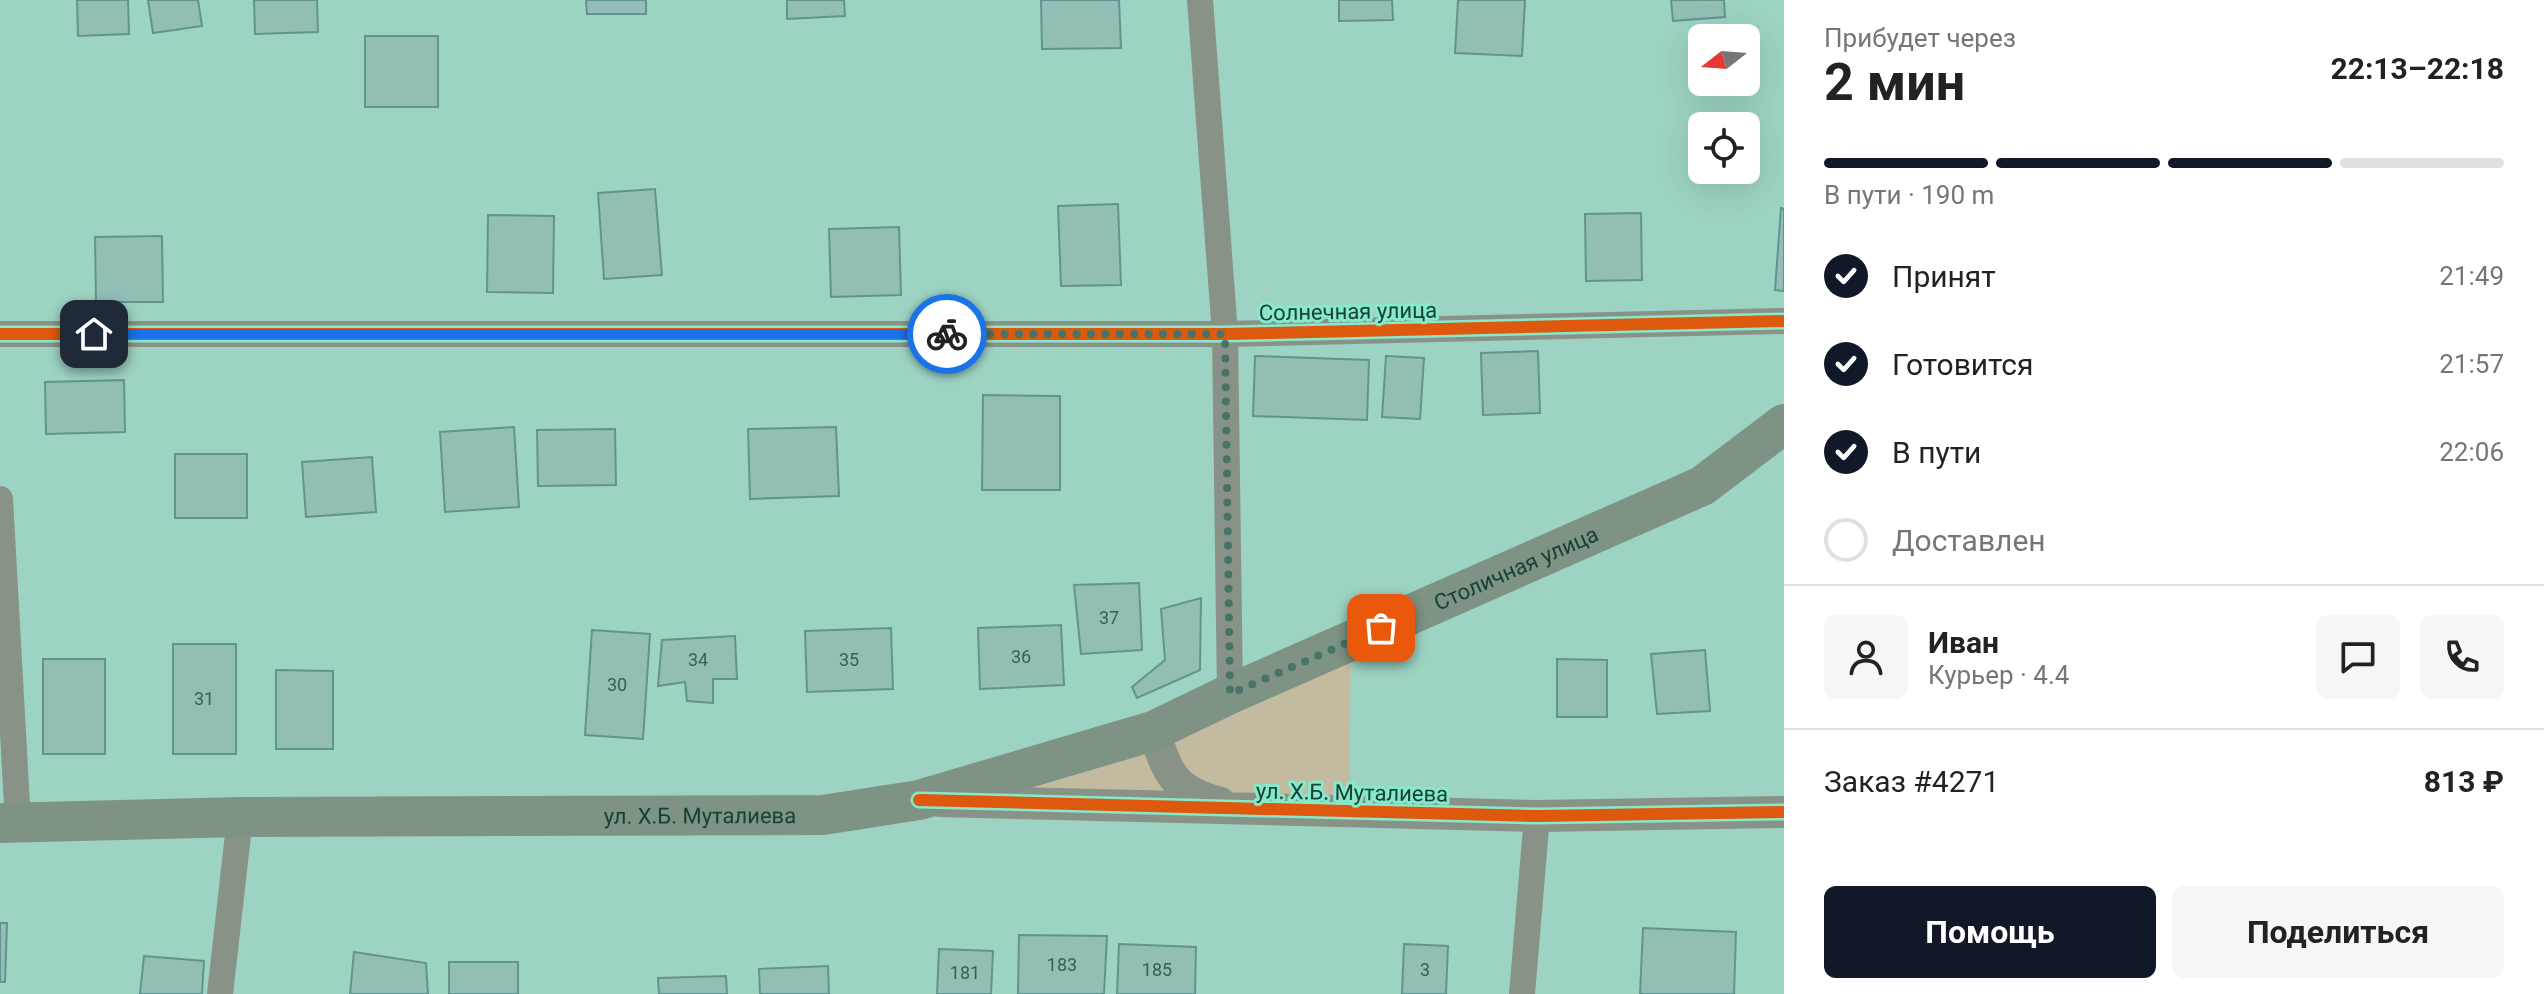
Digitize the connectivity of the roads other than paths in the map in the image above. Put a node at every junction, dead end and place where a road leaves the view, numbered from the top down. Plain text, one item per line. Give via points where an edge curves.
1 (1200, 0) edge
2 (1784, 321) edge
3 (0, 334) edge
4 (1225, 334) junction
5 (1784, 424) edge
6 (0, 499) edge
7 (1230, 694) junction
8 (1153, 731) junction
9 (919, 800) junction
10 (1242, 810) junction
11 (1784, 812) edge
12 (1537, 816) junction
13 (240, 817) junction
14 (9, 823) edge
15 (220, 994) edge
16 (1522, 994) edge

1 - 4 street
2 - 4 street, Солнечная улица
3 - 4 street, Солнечная улица
4 - 7 street
5 - 7 main road, Столичная улица via 1702,486
6 - 14 street
7 - 8 main road, Столичная улица
8 - 9 main road, Столичная улица
8 - 10 street via 1175,783 1195,796
9 - 10 street, ул. Х.Б. Муталиева
9 - 13 main road, ул. Х.Б. Муталиева via 823,815
10 - 12 street, ул. Х.Б. Муталиева
11 - 12 street, ул. Х.Б. Муталиева
12 - 16 street
13 - 14 main road, ул. Х.Б. Муталиева
13 - 15 street

